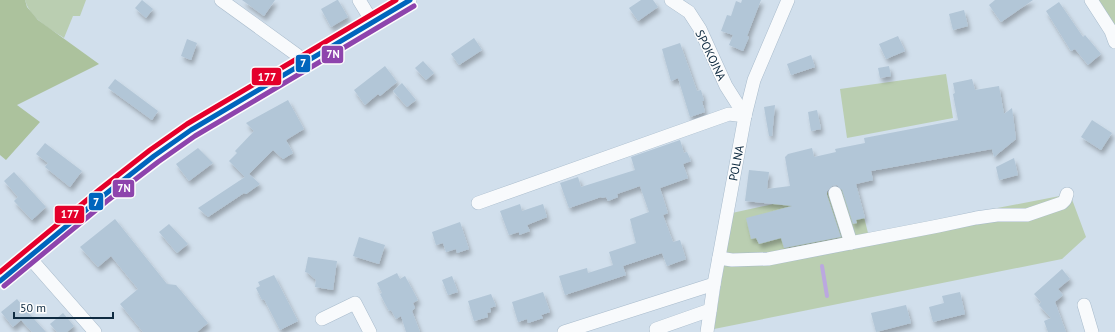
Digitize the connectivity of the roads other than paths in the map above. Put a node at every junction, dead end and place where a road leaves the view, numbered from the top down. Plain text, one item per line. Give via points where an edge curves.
1 (221, 0) edge
2 (359, 0) edge
3 (410, 0) edge
4 (671, 0) edge
5 (788, 0) edge
6 (1091, 0) edge
7 (373, 23) junction
8 (1115, 42) edge
9 (303, 63) junction
10 (745, 116) junction
11 (835, 193) dead end
12 (1067, 194) dead end
13 (478, 203) dead end
14 (851, 243) junction
15 (29, 257) junction
16 (718, 258) junction
17 (0, 281) edge
18 (714, 284) junction
19 (1084, 305) dead end
20 (710, 310) junction
21 (322, 319) dead end
22 (656, 329) dead end
23 (95, 332) edge
24 (370, 332) edge
25 (564, 332) edge
26 (707, 332) edge
27 (1092, 332) edge

1 - 9 street via 296,55
2 - 7 street
3 - 7 street
4 - 10 street, SPOKOJNA via 689,12 700,29 726,86
5 - 10 street, POLNA via 754,80
6 - 8 street
7 - 9 street
9 - 15 street via 191,130 154,156
10 - 13 street via 729,114
10 - 16 street, POLNA
11 - 14 street
12 - 14 street via 1062,203 1027,215 976,218
14 - 16 street via 768,259
15 - 17 street
15 - 23 street
16 - 18 street, POLNA
18 - 20 street, POLNA
18 - 25 street
19 - 27 street
20 - 22 street
20 - 26 street, POLNA
21 - 24 street via 355,303

